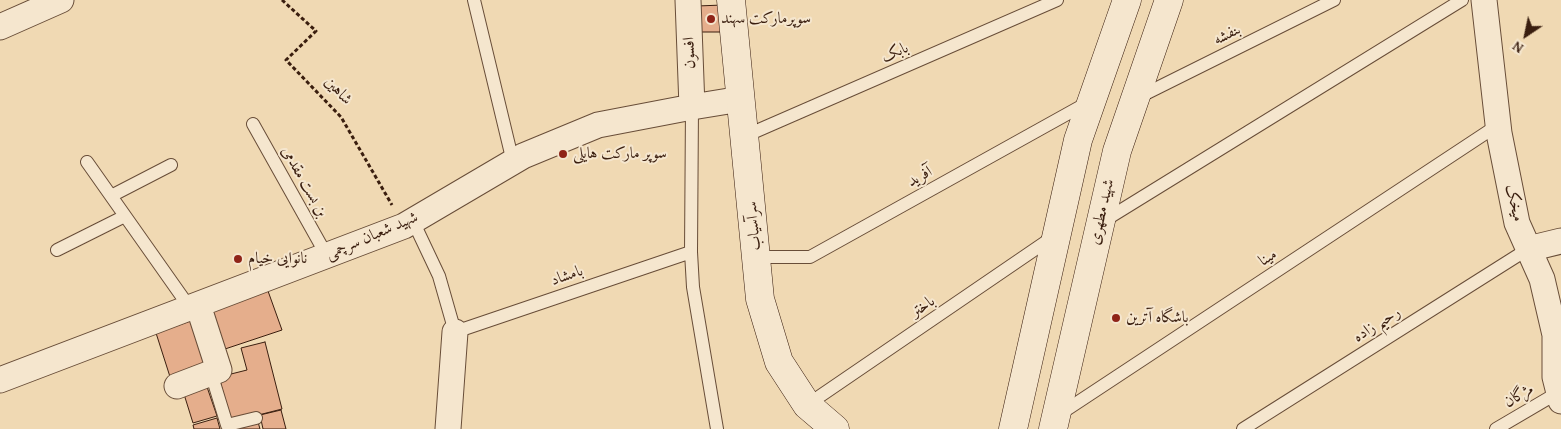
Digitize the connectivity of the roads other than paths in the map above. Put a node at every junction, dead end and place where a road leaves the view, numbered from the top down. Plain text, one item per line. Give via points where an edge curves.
1 (61, 0) edge
2 (474, 0) edge
3 (688, 0) edge
4 (731, 0) edge
5 (1058, 0) edge
6 (1127, 0) edge
7 (1168, 0) edge
8 (1334, 0) edge
9 (1462, 0) edge
10 (1484, 0) edge
11 (0, 27) edge
12 (741, 99) junction
13 (1134, 100) junction
14 (1092, 101) junction
15 (692, 107) junction
16 (253, 124) dead end
17 (1498, 125) junction
18 (745, 136) junction
19 (87, 162) dead end
20 (512, 162) junction
21 (171, 165) dead end
22 (111, 196) junction
23 (125, 216) junction
24 (1100, 223) junction
25 (408, 224) junction
26 (1057, 234) junction
27 (1561, 241) edge
28 (1528, 249) junction
29 (58, 250) dead end
30 (691, 252) junction
31 (327, 256) junction
32 (757, 257) junction
33 (194, 306) junction
34 (454, 332) junction
35 (211, 373) junction
36 (0, 380) edge
37 (177, 386) dead end
38 (1559, 386) edge
39 (808, 406) junction
40 (256, 418) dead end
41 (1054, 423) edge
42 (448, 429) edge
43 (717, 429) edge
44 (824, 429) edge
45 (835, 429) edge
46 (1012, 429) edge
47 (1243, 429) edge
48 (1496, 429) edge

1 - 11 street
2 - 20 lane
3 - 15 street, افسون
4 - 12 main road, سرآسیاب
5 - 18 lane, بابک
6 - 14 main road
7 - 13 main road, شهید مطهری
8 - 13 lane, بنفشه
9 - 24 lane
10 - 17 street, میخک
12 - 15 street, شهید شعبان سرچمی
12 - 18 main road, سرآسیاب
13 - 24 main road, شهید مطهری via 1116,151
14 - 26 main road via 1078,140
14 - 32 lane, آفرید via 810,257
15 - 20 street, شهید شعبان سرچمی via 598,125
15 - 30 lane
16 - 31 lane, بن بست مقدمی
17 - 28 street, میخک via 1517,223
17 - 41 lane, مینا
18 - 32 main road, سرآسیاب
19 - 22 lane
20 - 25 street, شهید شعبان سرچمی
21 - 22 lane
22 - 23 lane
23 - 29 lane
23 - 33 lane
24 - 41 main road, شهید مطهری
25 - 31 street, شهید شعبان سرچمی
25 - 34 lane via 439,276
26 - 39 lane, باختر
26 - 46 main road
27 - 28 street
28 - 38 street, میخک via 1542,279 1555,335
28 - 47 lane, رحیم زاده
30 - 34 lane, بامشاد
30 - 43 lane via 693,287
31 - 33 street, شهید شعبان سرچمی
32 - 39 main road, سرآسیاب via 760,299 779,362
33 - 35 street via 219,370
33 - 36 street, شهید شعبان سرچمی
34 - 42 street
35 - 37 street
35 - 40 lane via 227,425
38 - 48 lane, مژگان
39 - 44 main road
39 - 45 main road, سرآسیاب

